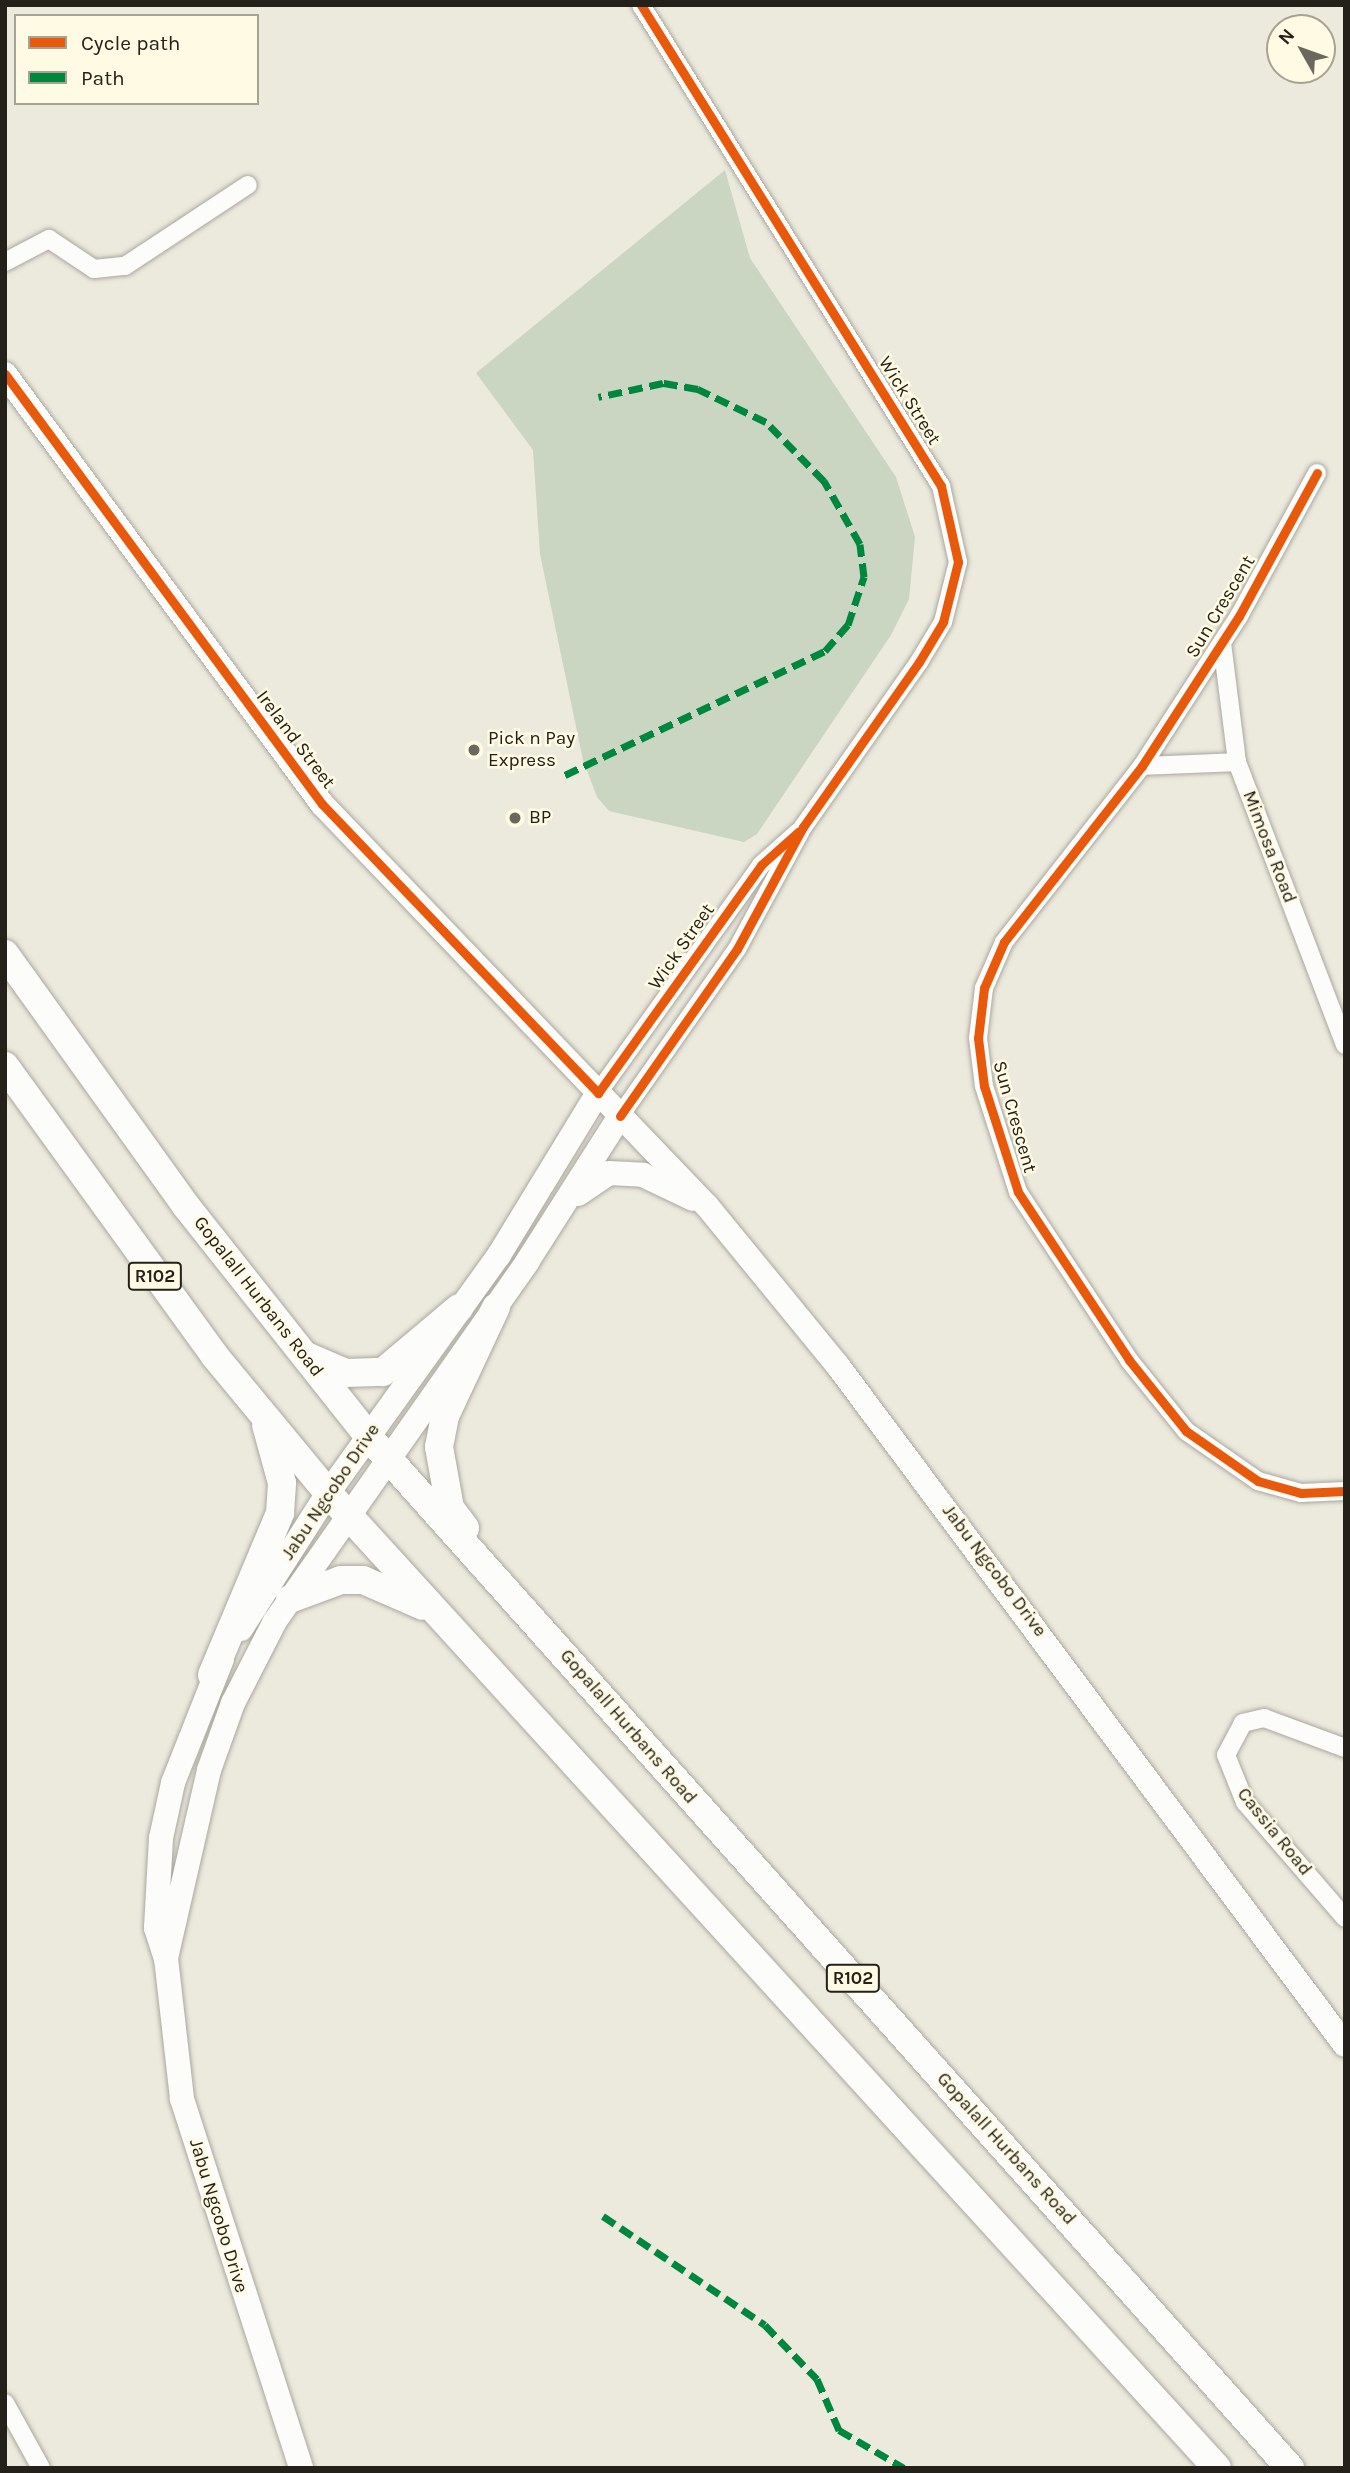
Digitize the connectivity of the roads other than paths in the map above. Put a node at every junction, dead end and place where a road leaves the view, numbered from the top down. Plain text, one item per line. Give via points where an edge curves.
1 (641, 5) edge
2 (248, 185) dead end
3 (5, 262) edge
4 (5, 374) edge
5 (1317, 473) dead end
6 (1222, 643) junction
7 (1237, 762) junction
8 (1142, 766) junction
9 (803, 827) junction
10 (5, 954) edge
11 (1345, 1045) edge
12 (5, 1066) edge
13 (598, 1093) junction
14 (620, 1116) junction
15 (706, 1206) junction
16 (555, 1216) junction
17 (496, 1307) junction
18 (459, 1308) junction
19 (303, 1355) junction
20 (261, 1409) junction
21 (368, 1436) junction
22 (390, 1460) junction
23 (1345, 1491) edge
24 (328, 1493) junction
25 (350, 1516) junction
26 (289, 1599) junction
27 (435, 1612) junction
28 (539, 1625) junction
29 (212, 1675) junction
30 (1345, 1748) edge
31 (1345, 1918) edge
32 (166, 1958) junction
33 (1345, 2045) edge
34 (5, 2403) edge
35 (41, 2468) edge
36 (301, 2468) edge
37 (1217, 2468) edge
38 (1290, 2468) edge

1 - 9 street, Wick Street via 941,486 955,525 958,562 943,622
2 - 3 street via 125,266 94,269 50,239
4 - 13 main road, Ireland Street via 322,804
5 - 6 street, Sun Crescent
6 - 7 street, Mimosa Road
6 - 8 street, Sun Crescent
7 - 8 street
7 - 11 street, Mimosa Road
8 - 23 street, Sun Crescent via 992,964 979,1014 984,1086 1018,1192 1129,1360 1186,1431 1258,1481 1301,1493
9 - 13 street, Wick Street via 761,864
9 - 14 street, Wick Street via 737,949
10 - 19 main road, Gopalall Hurbans Road / R102 via 186,1206
12 - 20 main road, R102 via 120,1228
13 - 14 main road, Jabu Ngcobo Drive
13 - 18 main road, Jabu Ngcobo Drive
14 - 15 main road, Jabu Ngcobo Drive
14 - 16 main road, Jabu Ngcobo Drive
15 - 16 main road via 643,1175 609,1173 594,1178
15 - 33 main road, Jabu Ngcobo Drive via 991,1565
16 - 17 main road, Jabu Ngcobo Drive
17 - 22 main road, Jabu Ngcobo Drive
17 - 28 main road via 445,1416 439,1447 450,1508
18 - 19 main road via 383,1372 346,1373
18 - 21 main road, Jabu Ngcobo Drive
19 - 21 main road, Gopalall Hurbans Road / R102
20 - 24 main road, R102
20 - 29 main road via 282,1483 280,1513
21 - 22 main road, Gopalall Hurbans Road / R102
21 - 24 main road, Jabu Ngcobo Drive
22 - 25 main road, Jabu Ngcobo Drive
22 - 28 main road, Gopalall Hurbans Road / R102
24 - 25 main road, R102
24 - 29 main road, Jabu Ngcobo Drive
25 - 26 main road, Jabu Ngcobo Drive
25 - 27 main road, R102
26 - 27 main road via 341,1580 363,1580
26 - 32 main road, Jabu Ngcobo Drive via 233,1703 209,1770
27 - 37 main road, R102
28 - 38 main road, Gopalall Hurbans Road / R102
29 - 32 main road, Jabu Ngcobo Drive via 173,1783 161,1838 156,1928
30 - 31 street, Cassia Road via 1264,1718 1243,1723 1226,1755 1245,1802
32 - 36 main road, Jabu Ngcobo Drive via 182,2099
34 - 35 street

